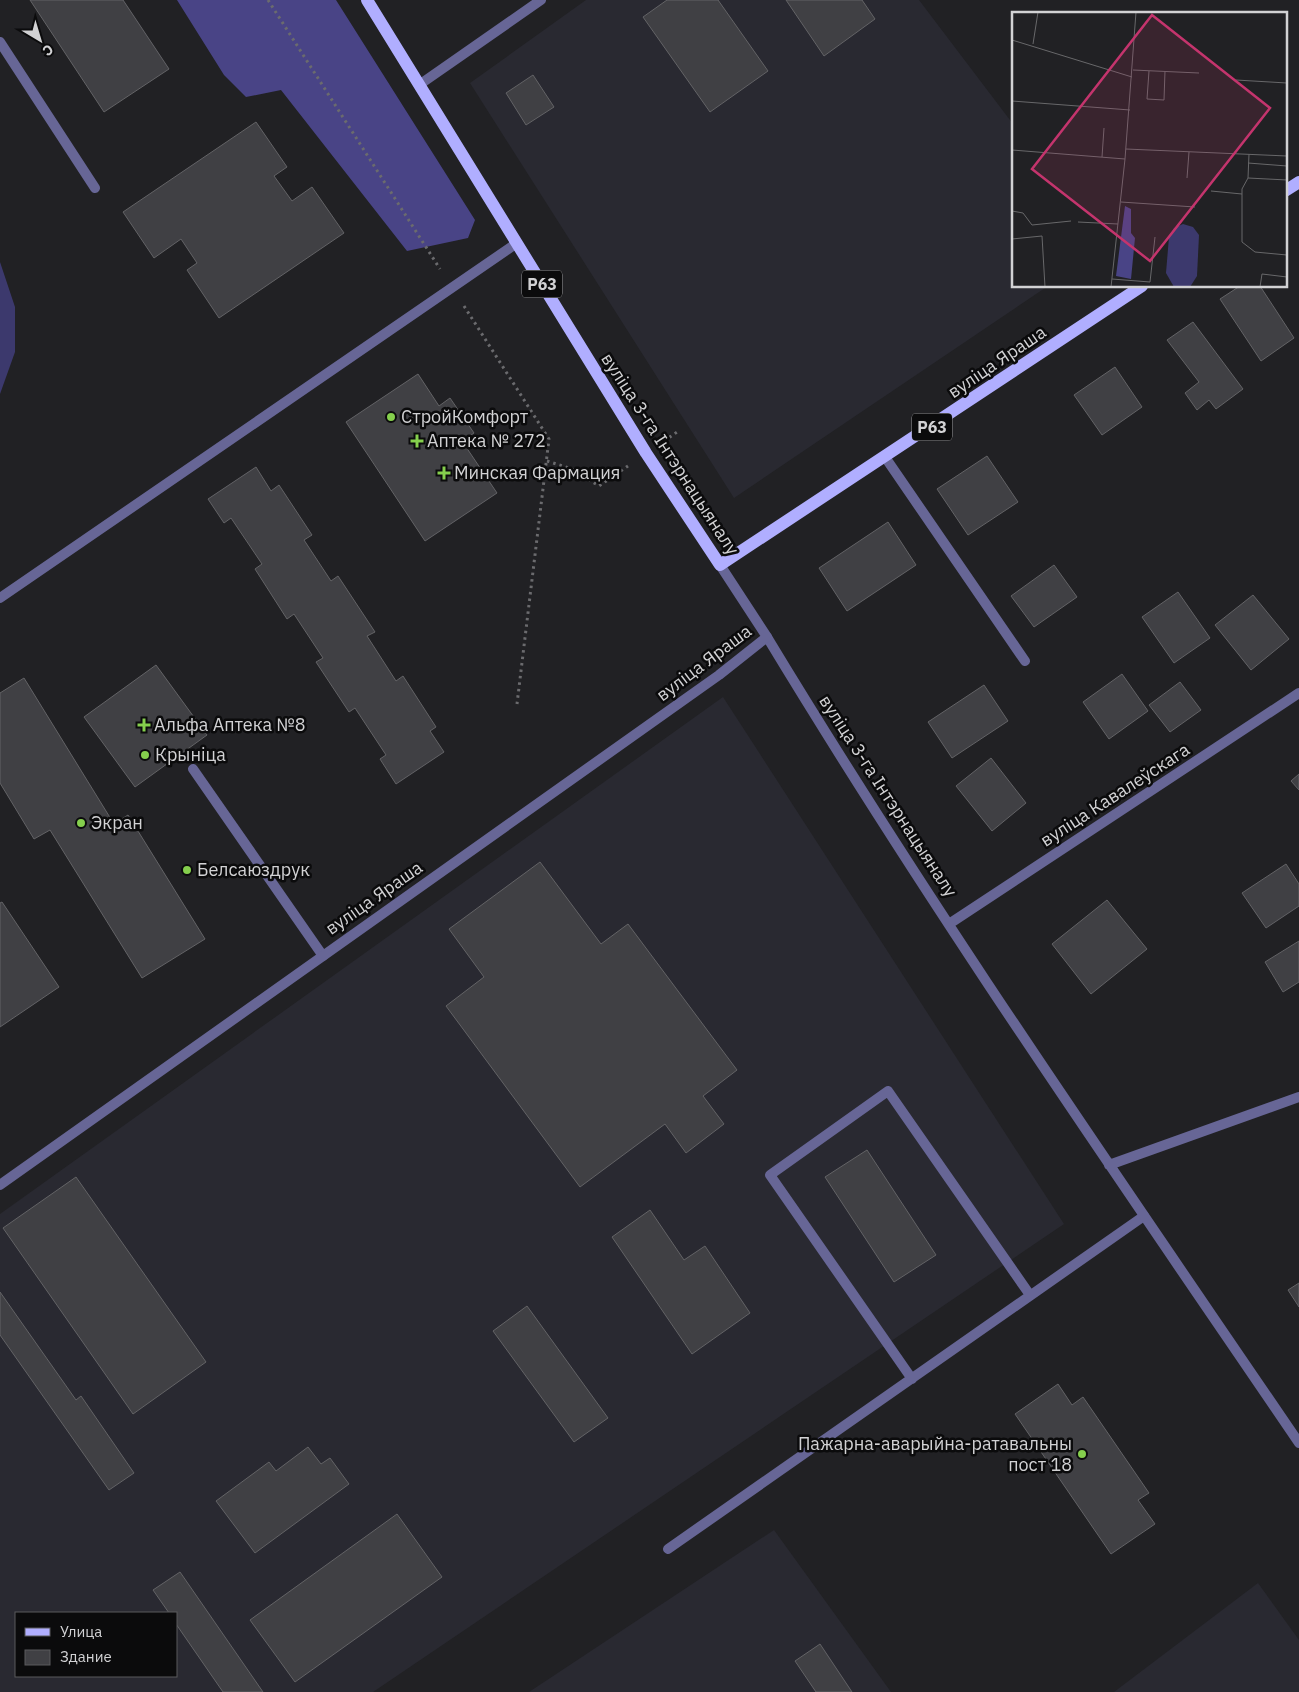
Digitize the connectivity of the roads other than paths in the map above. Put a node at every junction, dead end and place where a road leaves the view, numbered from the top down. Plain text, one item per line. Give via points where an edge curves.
1 (367, 0) edge
2 (540, 0) edge
3 (0, 42) edge
4 (419, 85) junction
5 (1299, 182) edge
6 (95, 188) dead end
7 (1286, 190) edge
8 (516, 243) junction
9 (1139, 288) edge
10 (885, 458) junction
11 (720, 565) junction
12 (0, 598) edge
13 (767, 638) junction
14 (1025, 661) dead end
15 (1299, 693) edge
16 (193, 769) dead end
17 (949, 924) junction
18 (323, 956) junction
19 (1299, 1097) edge
20 (1109, 1164) junction
21 (0, 1185) edge
22 (1144, 1216) junction
23 (1030, 1295) junction
24 (912, 1379) junction
25 (1299, 1443) edge
26 (668, 1548) dead end

1 - 4 main road, вуліца 3-га Інтэрнацыяналу / Р63
2 - 4 street
3 - 6 street
4 - 8 main road, вуліца 3-га Інтэрнацыяналу / Р63
5 - 7 main road
8 - 11 main road, вуліца 3-га Інтэрнацыяналу / Р63 via 646,454
8 - 12 street
9 - 10 main road, вуліца Яраша / Р63
10 - 11 main road, вуліца Яраша / Р63
10 - 14 street
11 - 13 street, вуліца 3-га Інтэрнацыяналу
13 - 17 street, вуліца 3-га Інтэрнацыяналу
13 - 18 street, вуліца Яраша
15 - 17 street, вуліца Кавалеўскага
16 - 18 street
17 - 20 street, вуліца 3-га Інтэрнацыяналу
18 - 21 street, вуліца Яраша
19 - 20 street
20 - 22 street, вуліца 3-га Інтэрнацыяналу
22 - 23 street
22 - 25 street, вуліца 3-га Інтэрнацыяналу
23 - 24 street
23 - 24 street via 888,1091 770,1175
24 - 26 street

